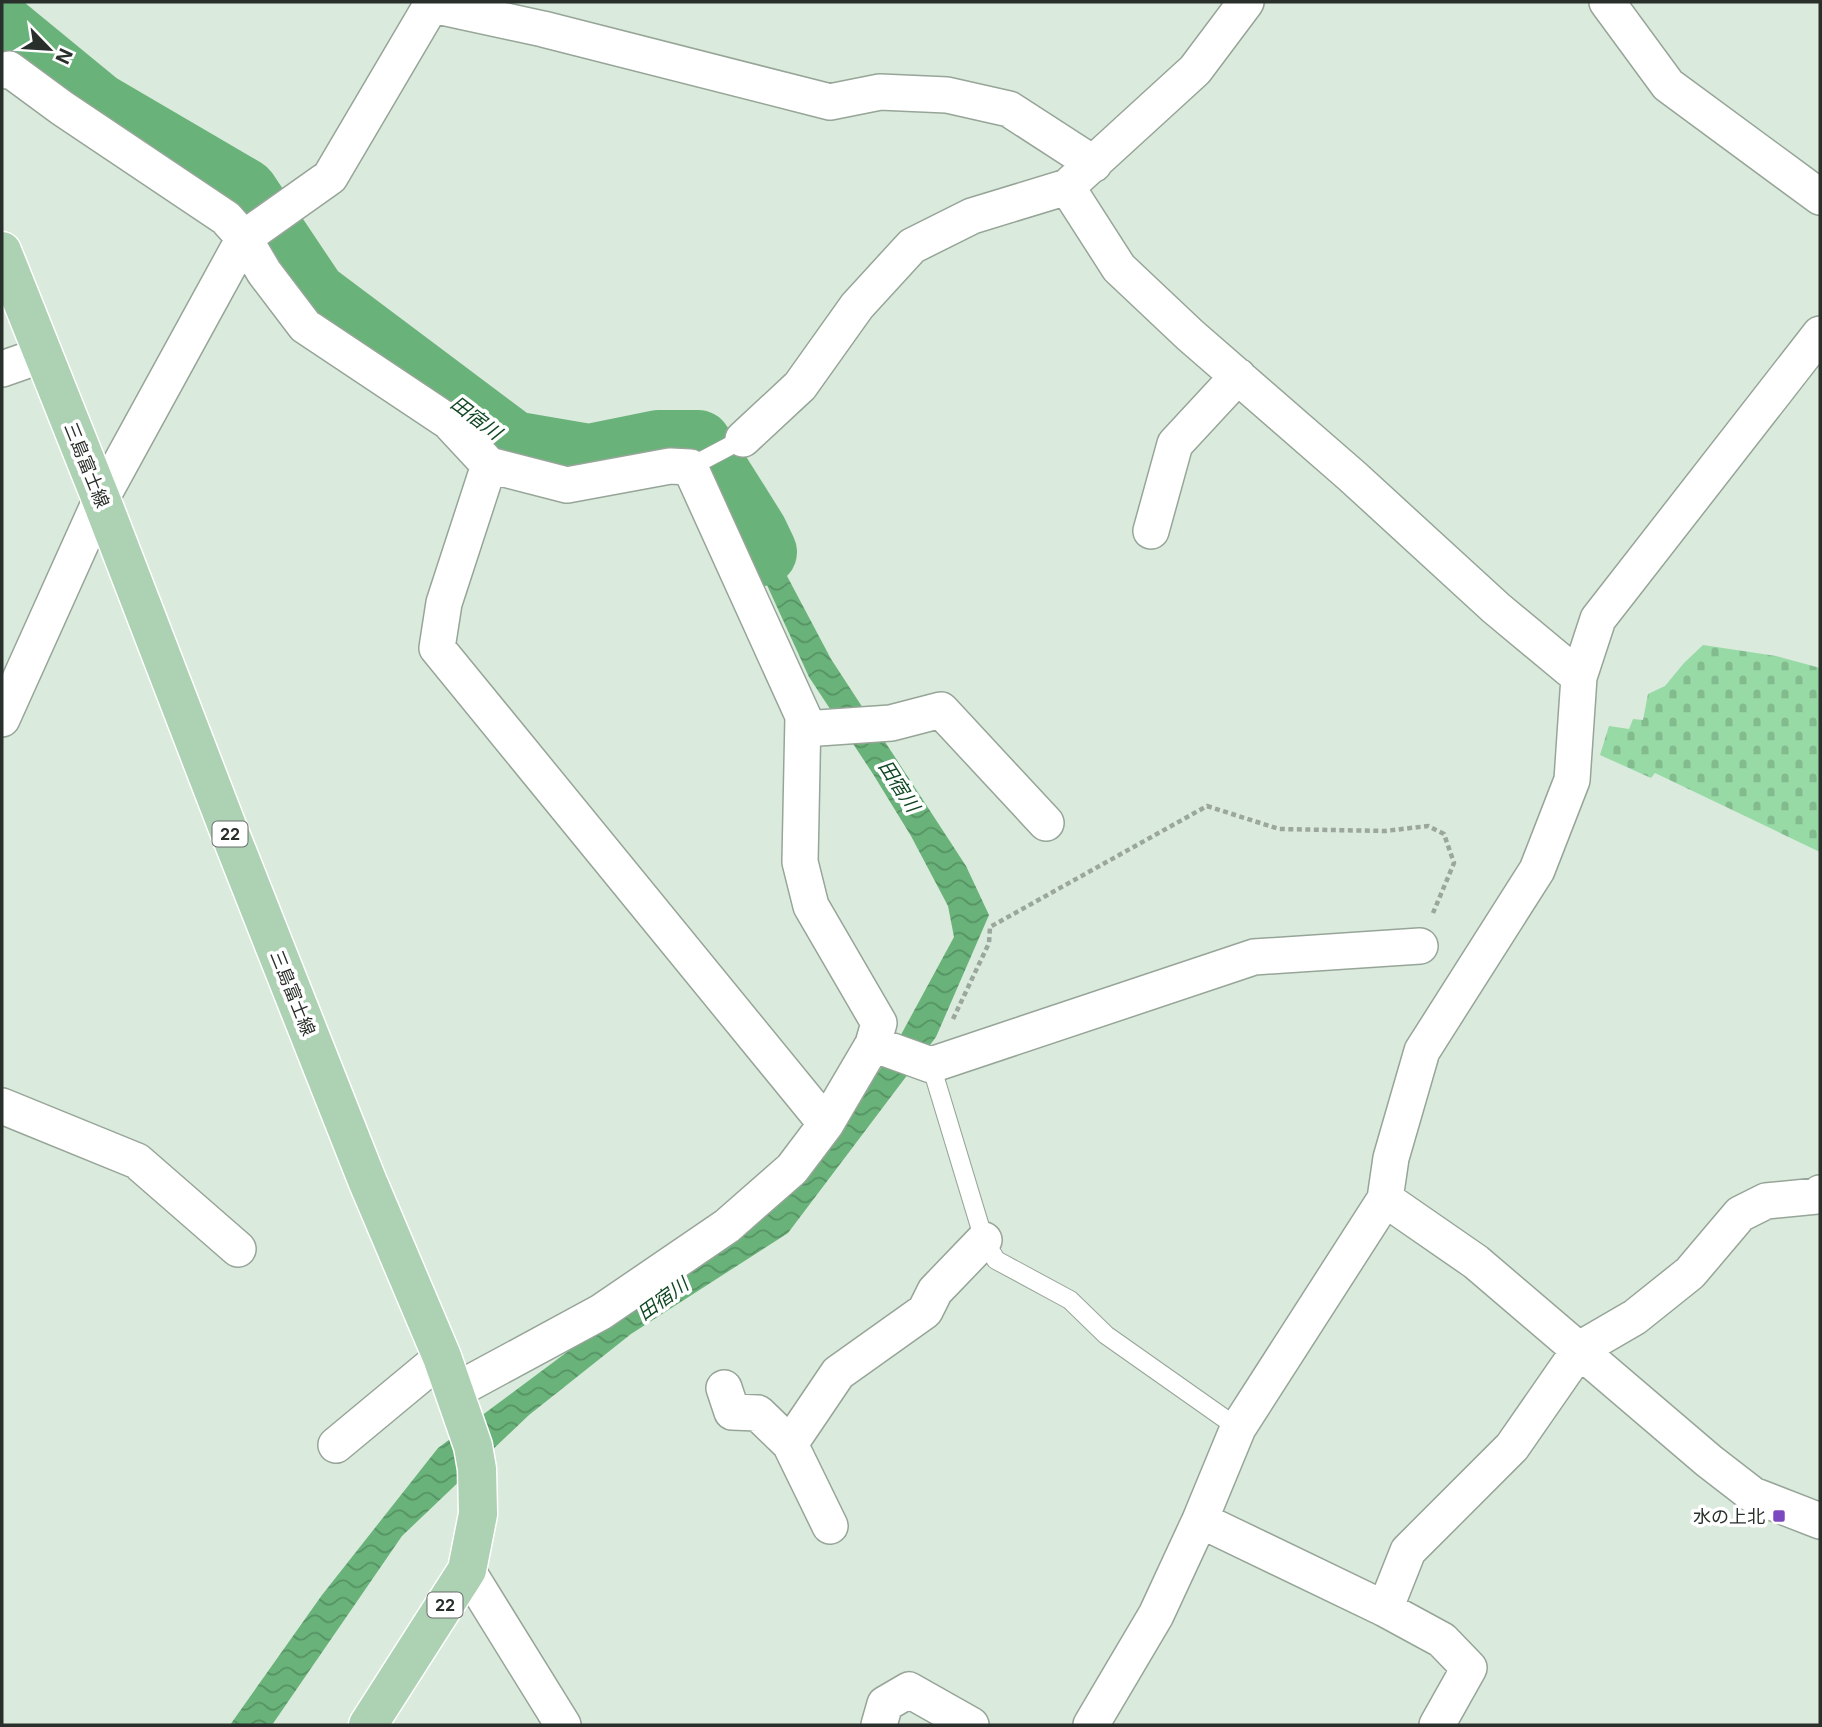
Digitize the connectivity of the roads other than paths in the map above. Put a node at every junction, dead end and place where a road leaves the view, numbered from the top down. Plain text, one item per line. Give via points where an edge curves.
1 (1246, 2) edge
2 (1607, 2) edge
3 (432, 3) edge
4 (2, 71) edge
5 (1094, 164) junction
6 (1067, 187) junction
7 (1820, 197) edge
8 (244, 238) junction
9 (2, 251) edge
10 (42, 355) junction
11 (1814, 356) edge
12 (2, 369) edge
13 (1238, 376) junction
14 (743, 439) joint
15 (489, 465) junction
16 (690, 467) junction
17 (102, 499) junction
18 (1151, 531) dead end
19 (1579, 677) junction
20 (2, 719) edge
21 (812, 729) junction
22 (1046, 823) dead end
23 (1420, 946) road end
24 (873, 1044) junction
25 (928, 1064) junction
26 (2, 1106) edge
27 (826, 1124) junction
28 (1820, 1193) edge
29 (1385, 1199) junction
30 (984, 1240) junction
31 (238, 1249) dead end
32 (1580, 1349) junction
33 (453, 1387) junction
34 (724, 1388) dead end
35 (1238, 1428) junction
36 (790, 1444) junction
37 (336, 1445) dead end
38 (1200, 1520) junction
39 (1820, 1521) edge
40 (830, 1526) dead end
41 (467, 1570) junction
42 (1385, 1609) junction
43 (368, 1725) edge
44 (563, 1725) edge
45 (879, 1725) edge
46 (971, 1725) edge
47 (1091, 1725) edge
48 (1437, 1725) edge

1 - 5 street via 1195,70
2 - 7 street via 1668,85
3 - 5 street via 831,102 880,92 947,95 1009,109
3 - 8 street via 330,177
4 - 8 street via 9,69 226,218
5 - 6 street
6 - 13 street via 1119,268
6 - 14 street via 972,216 912,246 858,306 800,386
8 - 15 street via 305,326 449,422
8 - 17 street
9 - 10 main road, 三島富士線 / 22
10 - 12 street
10 - 17 main road, 三島富士線 / 22
11 - 19 street via 1598,619
13 - 18 street via 1175,444
13 - 19 street
14 - 16 lane
15 - 16 street via 567,485 670,466
15 - 27 street via 444,603 437,648
16 - 21 street
17 - 20 street
17 - 33 main road, 三島富士線 / 22 via 362,1168
19 - 29 street via 1572,780 1537,870 1422,1051 1391,1158
21 - 22 street via 891,723 941,710
21 - 24 street via 800,862 811,906 879,1023
23 - 25 street via 1254,957
24 - 25 street
24 - 27 street
25 - 30 lane
26 - 31 street via 137,1161
27 - 33 street via 792,1169 727,1226 601,1312
28 - 32 street via 1766,1201 1740,1214 1690,1273 1635,1317
29 - 32 street via 1476,1262
29 - 35 street
30 - 35 lane via 996,1260 1070,1300 1106,1335
30 - 36 street via 934,1292 925,1311 838,1373
32 - 39 street via 1753,1495
32 - 42 street via 1512,1447 1408,1551
33 - 37 street
33 - 41 main road, 三島富士線 / 22 via 477,1469 478,1514
34 - 36 street via 733,1412 758,1413
35 - 38 street
36 - 40 street
38 - 42 street
38 - 47 street via 1156,1615
41 - 43 main road, 三島富士線 / 22
41 - 44 street
42 - 48 street via 1442,1640 1469,1668
45 - 46 street via 885,1704 909,1690

